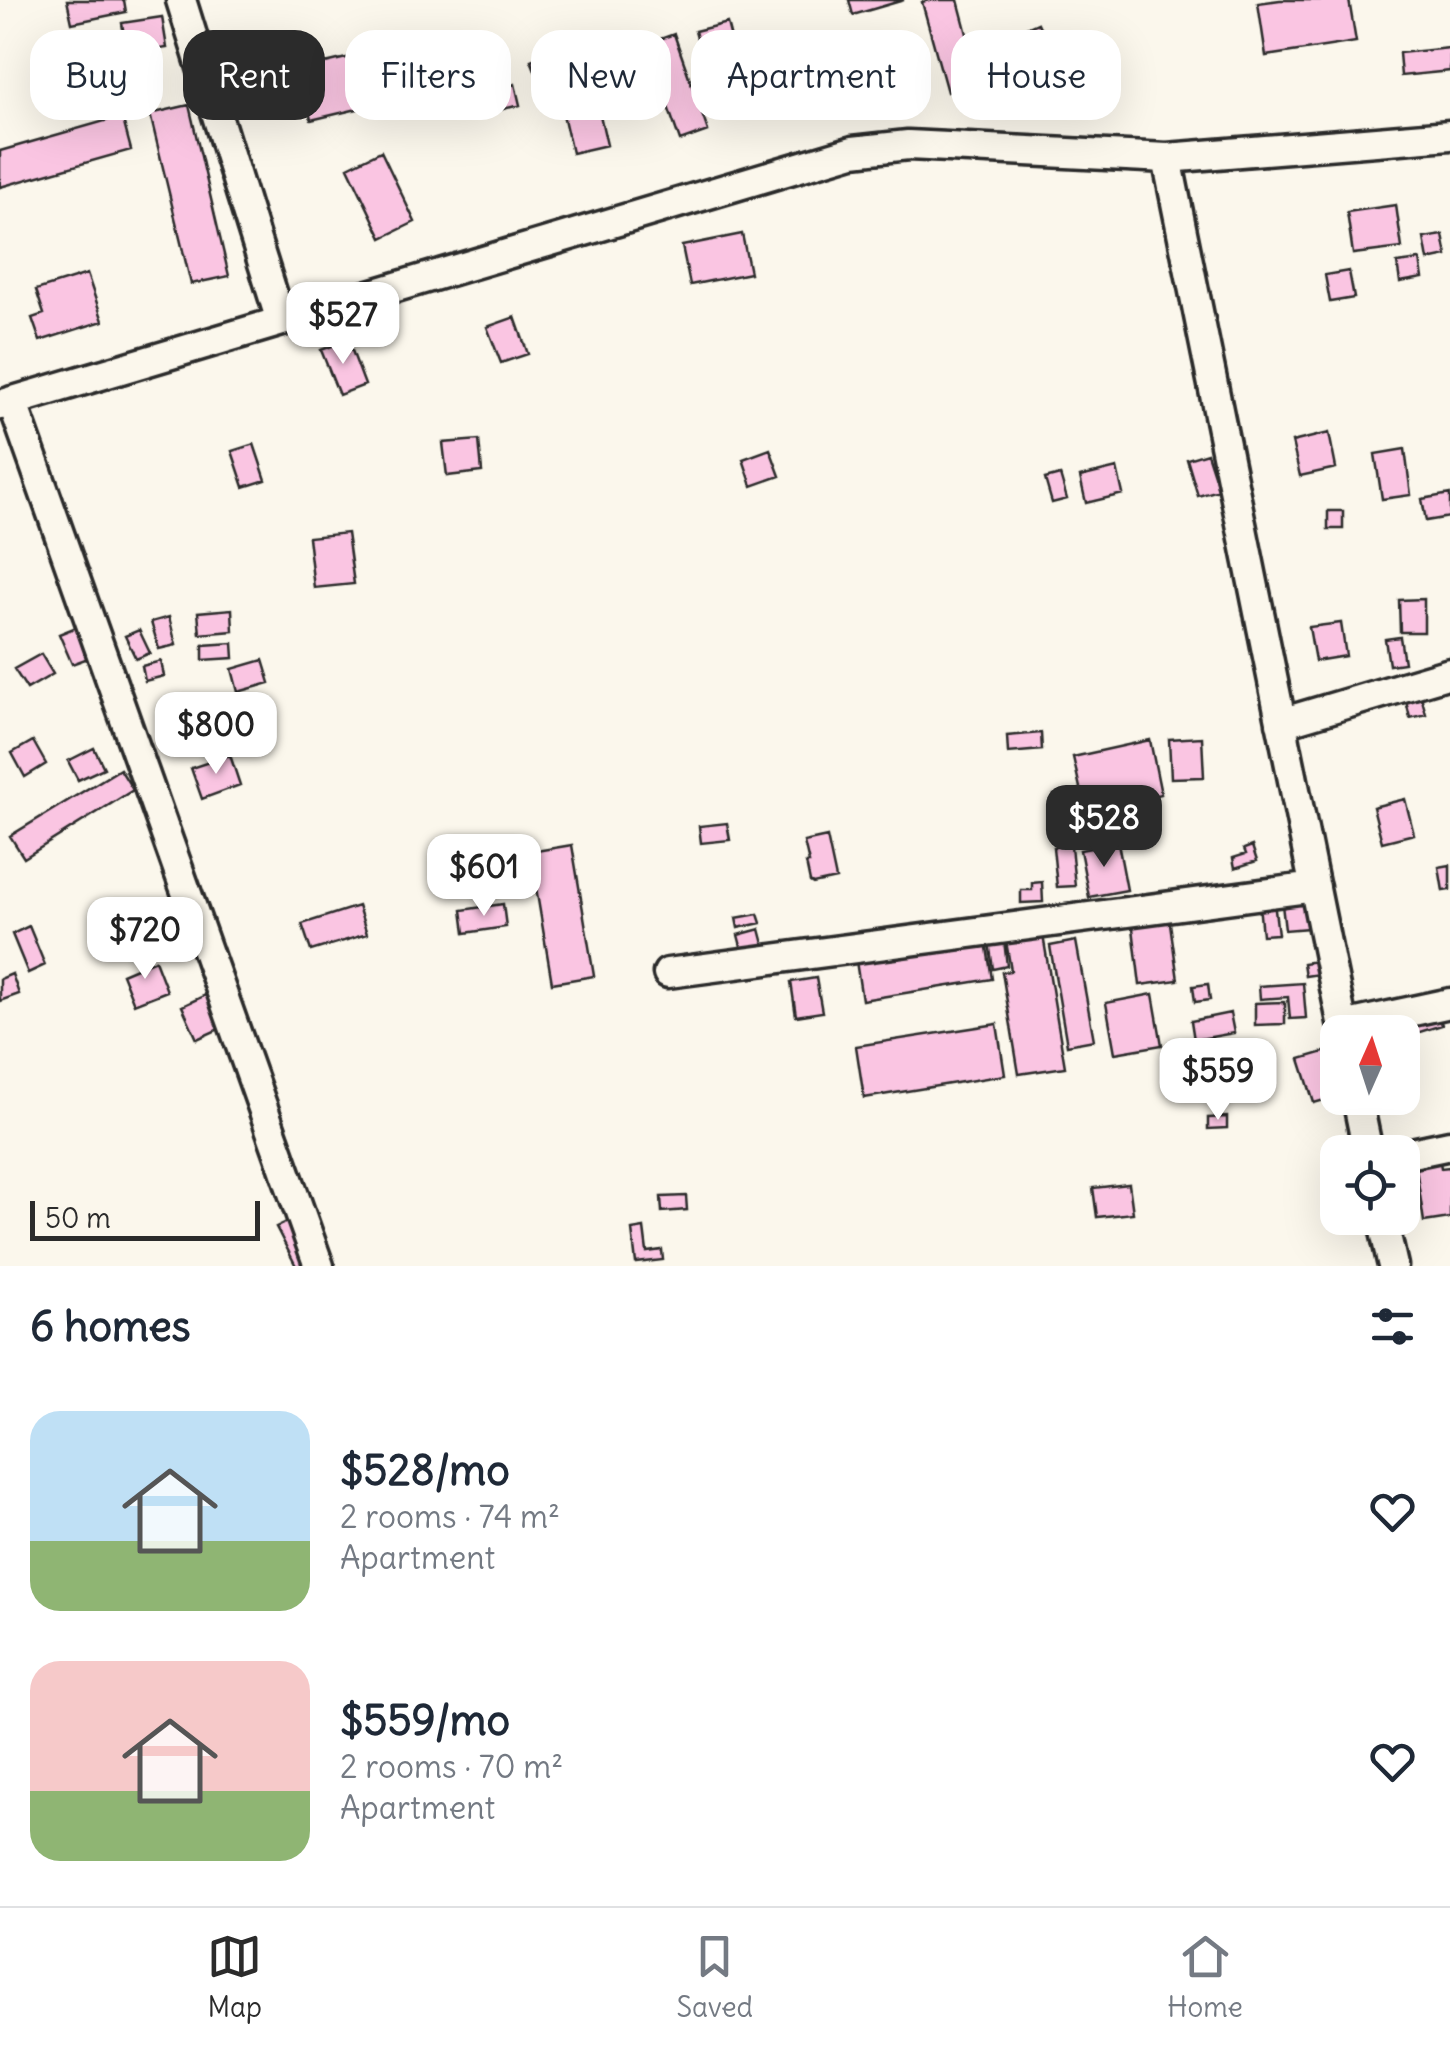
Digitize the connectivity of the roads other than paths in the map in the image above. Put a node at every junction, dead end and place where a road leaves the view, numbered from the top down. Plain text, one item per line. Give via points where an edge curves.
1 (181, 0) edge
2 (1450, 135) edge
3 (1167, 158) junction
4 (281, 321) junction
5 (6, 403) edge
6 (1450, 673) edge
7 (1281, 722) junction
8 (1314, 886) junction
9 (668, 973) dead end
10 (1450, 1003) edge
11 (1340, 1015) edge
12 (1401, 1015) edge
13 (1450, 1144) edge
14 (1420, 1150) edge
15 (1386, 1235) edge
16 (318, 1266) edge
17 (1393, 1266) edge

1 - 4 street
2 - 3 street
3 - 4 street via 908,145 854,151
3 - 7 street
4 - 5 street
5 - 16 street
6 - 7 street
7 - 8 street
8 - 9 street
8 - 11 street
10 - 12 street
13 - 14 street
15 - 17 street

